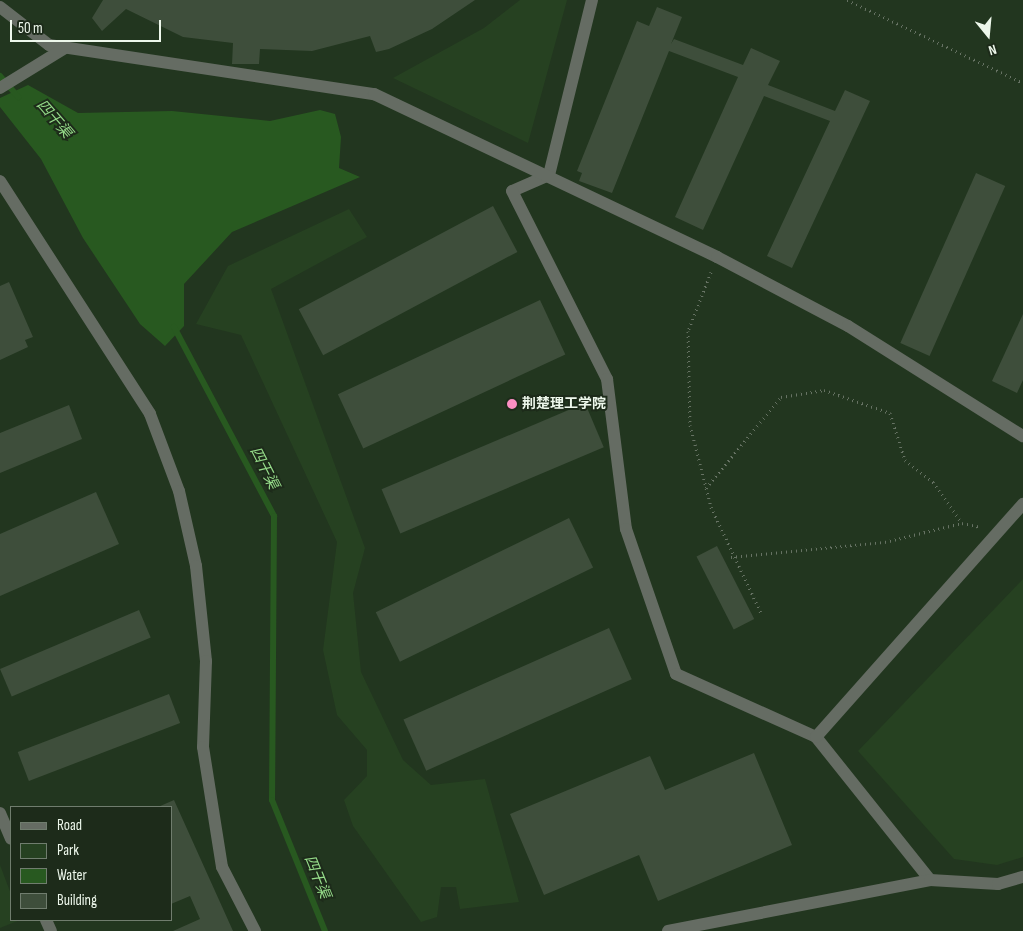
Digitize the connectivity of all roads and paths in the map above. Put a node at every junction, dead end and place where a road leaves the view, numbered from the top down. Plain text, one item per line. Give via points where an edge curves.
1 (592, 0) edge
2 (848, 0) edge
3 (0, 7) edge
4 (65, 48) junction
5 (1023, 83) edge
6 (0, 88) edge
7 (549, 175) junction
8 (0, 182) edge
9 (717, 257) junction
10 (1023, 436) edge
11 (706, 488) junction
12 (1023, 504) edge
13 (962, 523) junction
14 (999, 531) junction
15 (731, 557) junction
16 (762, 615) dead end
17 (816, 737) junction
18 (0, 813) edge
19 (10, 837) edge
20 (1023, 877) edge
21 (930, 880) junction
22 (255, 931) edge
23 (668, 931) edge

1 - 7 street
2 - 5 path
3 - 4 street via 49,45
4 - 6 street
4 - 7 street via 374,94
7 - 9 street
7 - 17 street via 512,191 608,379 626,528 676,674
8 - 22 street via 150,414 179,490 196,566 206,661 203,747 222,867
9 - 10 street via 848,326
9 - 11 path via 688,331 690,425
11 - 13 path via 781,398 824,390 890,413 905,460 933,482
11 - 15 path
12 - 14 street
13 - 14 path
13 - 15 path via 885,542
14 - 17 street
15 - 16 path
17 - 21 street
18 - 19 street
20 - 21 street via 998,884
21 - 23 street

